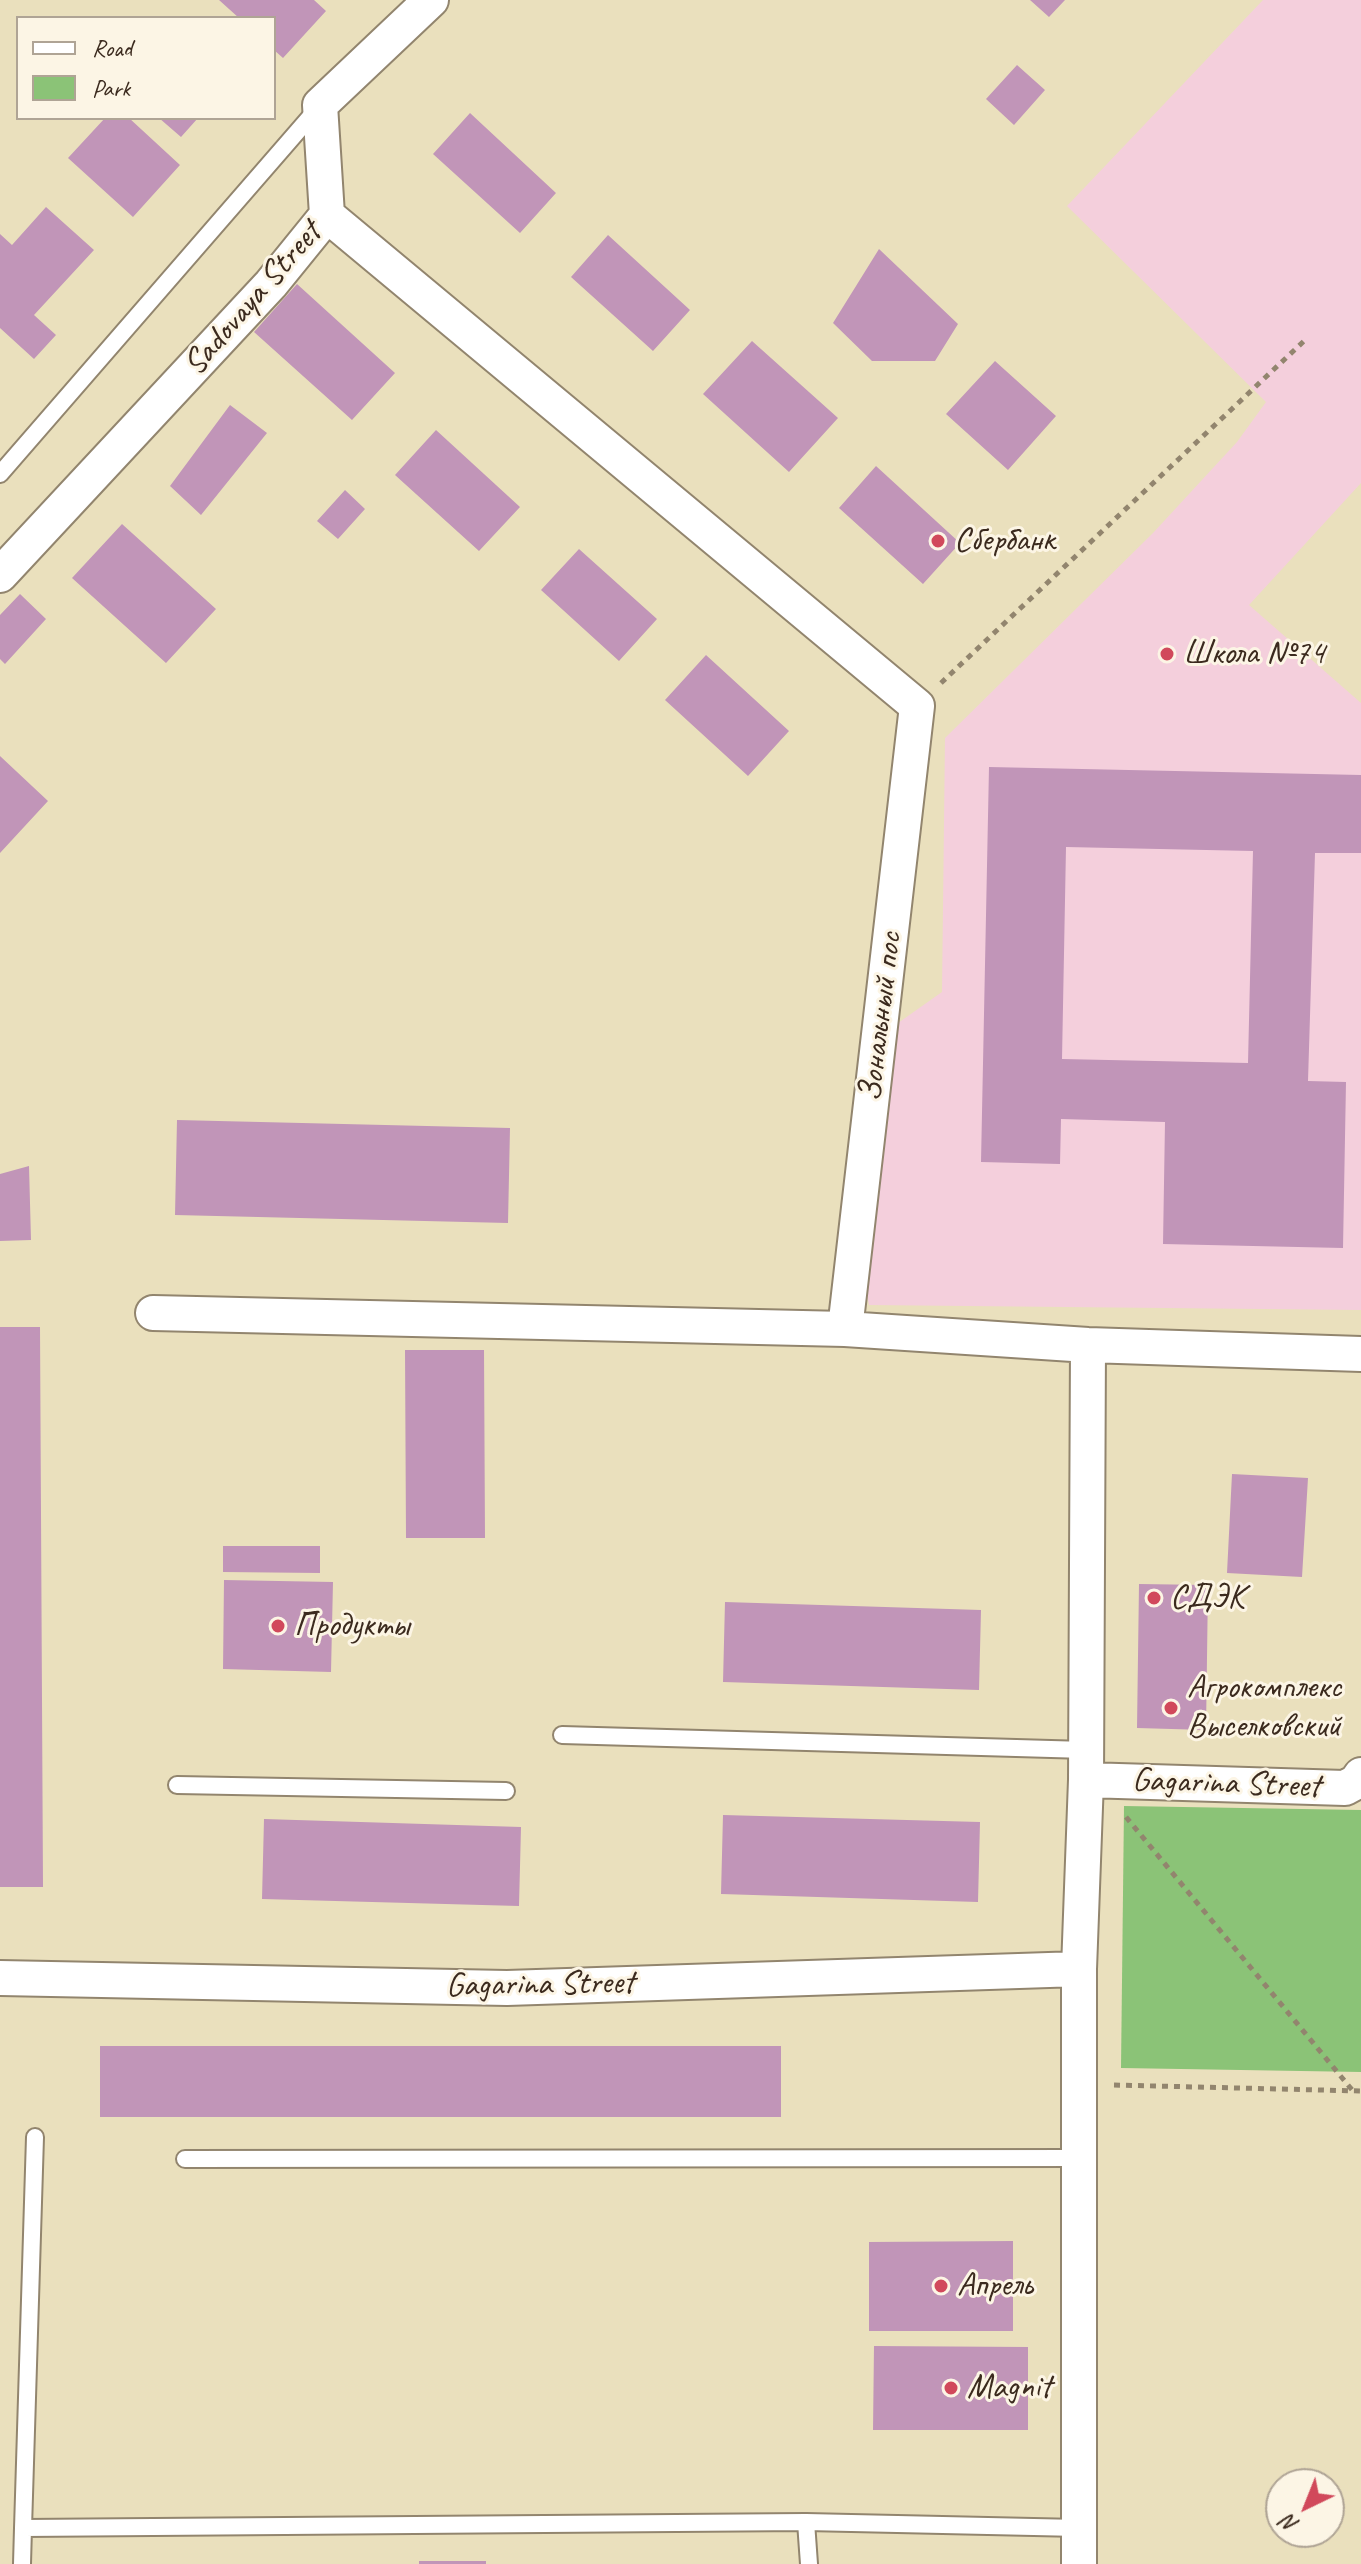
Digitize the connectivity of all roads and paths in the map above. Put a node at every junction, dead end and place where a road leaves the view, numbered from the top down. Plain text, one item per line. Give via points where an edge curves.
1 (431, 0) edge
2 (320, 105) junction
3 (327, 215) junction
4 (1304, 341) dead end
5 (0, 474) edge
6 (0, 575) edge
7 (917, 706) junction
8 (153, 1313) dead end
9 (845, 1329) junction
10 (1088, 1345) junction
11 (1361, 1354) edge
12 (562, 1735) dead end
13 (1095, 1771) junction
14 (1361, 1775) edge
15 (177, 1785) dead end
16 (506, 1791) dead end
17 (1079, 1969) junction
18 (0, 1978) edge
19 (1079, 2084) junction
20 (1353, 2091) junction
21 (1361, 2091) edge
22 (35, 2137) dead end
23 (1079, 2158) junction
24 (185, 2159) dead end
25 (806, 2522) junction
26 (23, 2528) junction
27 (1079, 2528) junction
28 (22, 2564) edge
29 (809, 2564) edge
30 (1079, 2564) edge

1 - 2 street
2 - 3 street, Sadovaya Street
2 - 5 lane
3 - 6 street, Sadovaya Street via 271,284
3 - 7 street
4 - 7 path
7 - 9 street, Зональный пос
8 - 9 street
9 - 10 street
10 - 11 street
10 - 13 street
12 - 13 lane
13 - 14 street, Gagarina Street via 1345,1788
13 - 17 street
13 - 20 path via 1114,1803
15 - 16 lane
17 - 18 street, Gagarina Street via 507,1988
17 - 19 street
19 - 20 path
19 - 23 street
20 - 21 path
22 - 26 lane
23 - 24 lane
23 - 27 street
25 - 26 lane
25 - 27 lane
25 - 29 lane
26 - 28 lane
27 - 30 street

